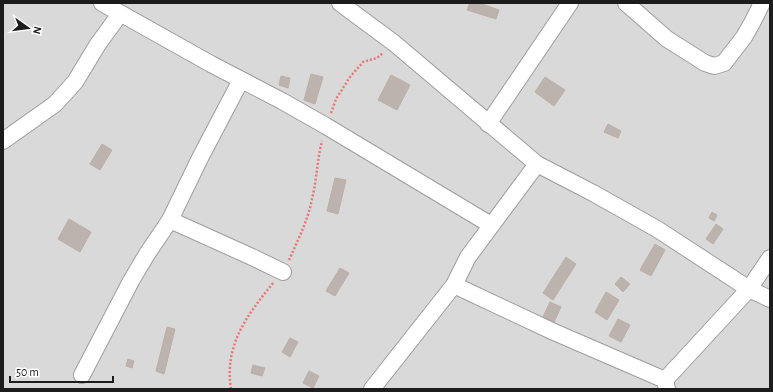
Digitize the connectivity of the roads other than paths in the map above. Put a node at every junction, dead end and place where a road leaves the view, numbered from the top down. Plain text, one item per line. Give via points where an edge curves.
1 (102, 3) edge
2 (340, 3) edge
3 (570, 3) edge
4 (626, 3) edge
5 (762, 3) edge
6 (120, 14) junction
7 (241, 80) junction
8 (488, 124) junction
9 (3, 141) edge
10 (537, 164) junction
11 (170, 220) junction
12 (491, 225) junction
13 (770, 258) edge
14 (283, 272) road end
15 (454, 285) junction
16 (749, 289) junction
17 (770, 299) edge
18 (82, 375) dead end
19 (666, 384) edge
20 (372, 389) edge

1 - 6 street
2 - 8 street via 394,43
3 - 8 street
4 - 5 street via 668,39 714,66 724,63 744,37
6 - 7 street
6 - 9 street via 98,44 76,82 56,104
7 - 11 street
7 - 12 street via 326,126
8 - 10 street
10 - 12 street
10 - 16 street via 656,229
11 - 14 street
11 - 18 street via 135,275
12 - 15 street via 468,257
13 - 16 street
15 - 19 street
15 - 20 street
16 - 17 street
16 - 19 street

